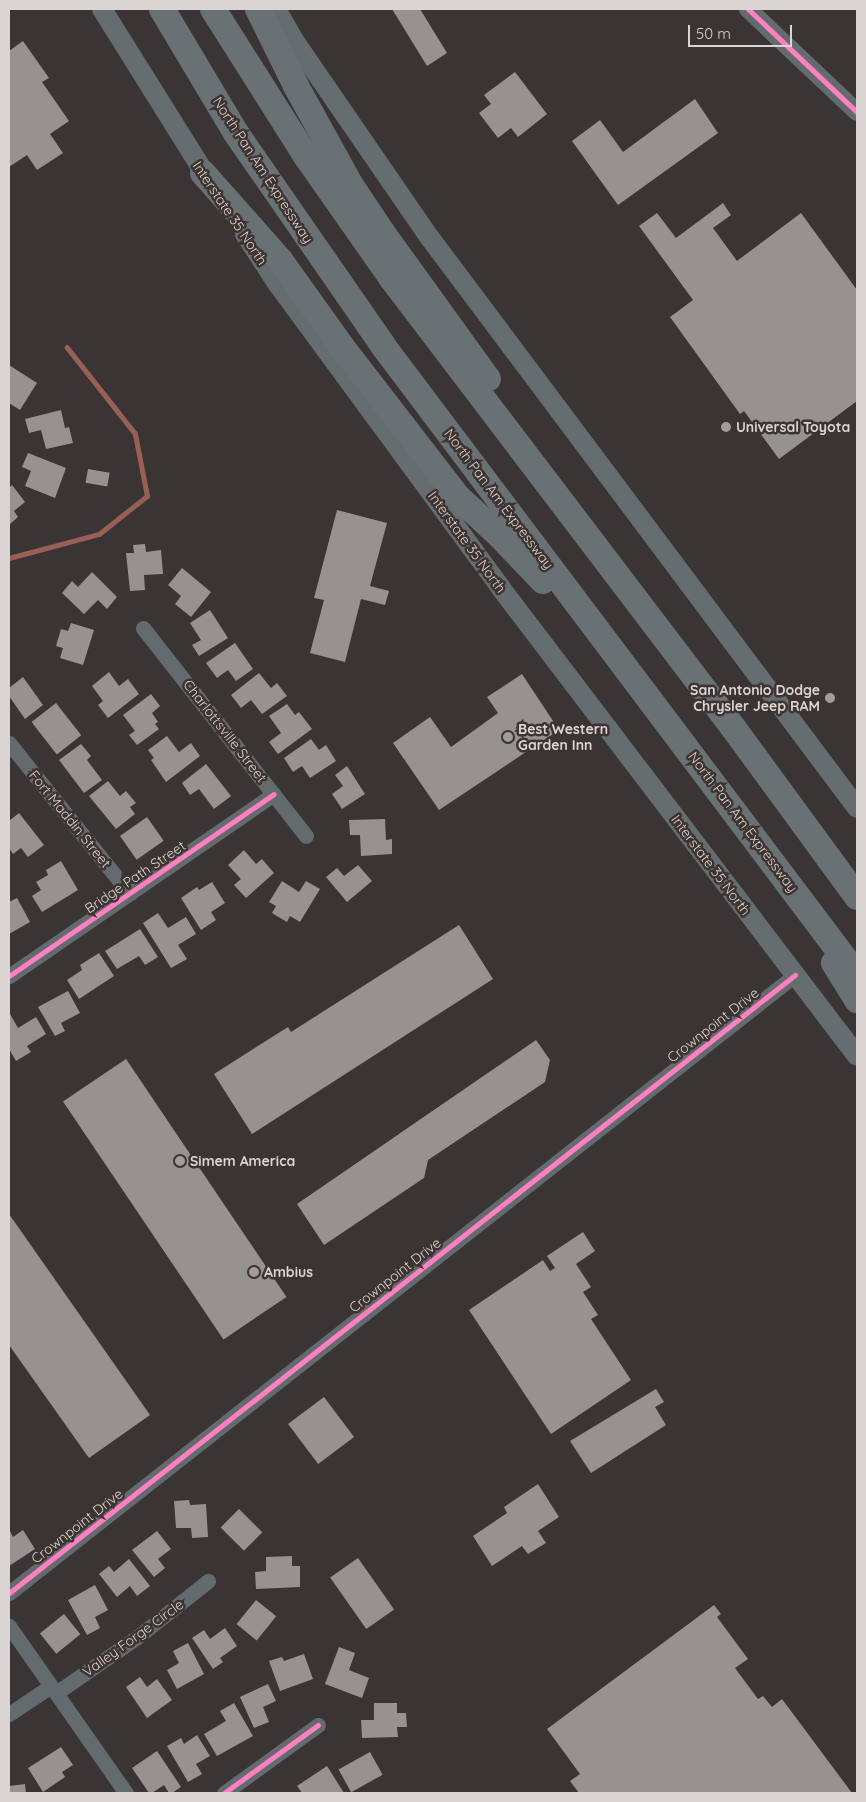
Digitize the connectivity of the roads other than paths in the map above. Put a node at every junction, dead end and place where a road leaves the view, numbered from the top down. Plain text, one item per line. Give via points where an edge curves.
1 (102, 9) edge
2 (162, 9) edge
3 (213, 9) edge
4 (258, 9) edge
5 (276, 9) edge
6 (748, 9) edge
7 (857, 112) edge
8 (203, 173) junction
9 (598, 550) junction
10 (143, 628) dead end
11 (617, 655) junction
12 (732, 726) junction
13 (9, 744) edge
14 (274, 794) junction
15 (857, 808) edge
16 (306, 836) dead end
17 (754, 836) junction
18 (857, 873) edge
19 (130, 894) junction
20 (857, 897) edge
21 (795, 975) junction
22 (857, 975) edge
23 (9, 976) edge
24 (857, 1000) edge
25 (857, 1056) edge
26 (208, 1581) dead end
27 (9, 1593) edge
28 (9, 1626) edge
29 (53, 1689) junction
30 (9, 1714) edge
31 (318, 1725) dead end
32 (126, 1793) edge
33 (224, 1793) edge

1 - 8 main road, Interstate 35 North
2 - 11 highway, North Pan Am Expressway via 236,133 307,238 384,347
3 - 9 highway via 306,156 392,279
4 - 9 highway via 350,184 474,357
5 - 15 main road via 293,39 430,238
6 - 7 street
8 - 11 highway via 280,260 383,402 458,497
8 - 21 main road, Interstate 35 North via 277,283 500,588
9 - 12 highway
10 - 14 street, Charlottsville Street
11 - 17 highway, North Pan Am Expressway
12 - 18 highway
12 - 20 highway
13 - 19 street, Fort Maddin Street
14 - 16 street, Charlottsville Street
14 - 19 street, Bridge Path Street
17 - 22 highway, North Pan Am Expressway
17 - 24 highway
19 - 23 street, Bridge Path Street
21 - 25 main road, Interstate 35 North
21 - 27 street, Crownpoint Drive
26 - 29 street, Valley Forge Circle via 140,1635
28 - 29 street
29 - 30 street, Valley Forge Circle
29 - 32 street
31 - 33 street

